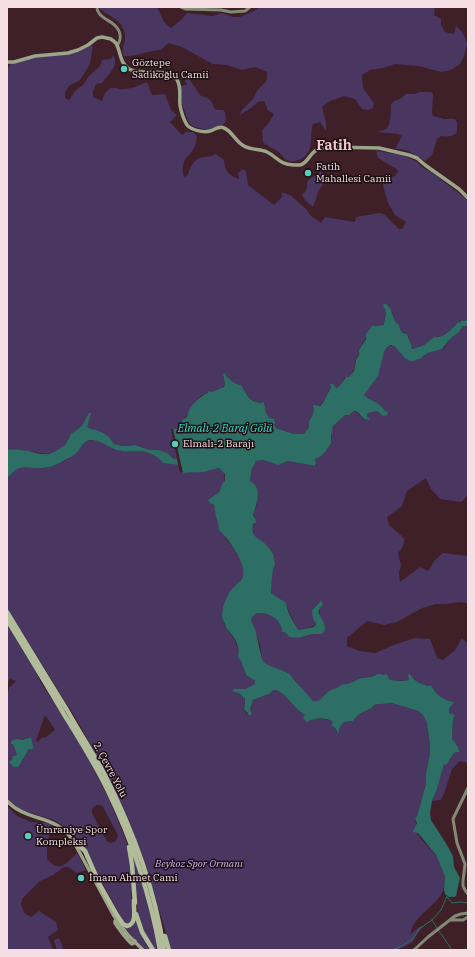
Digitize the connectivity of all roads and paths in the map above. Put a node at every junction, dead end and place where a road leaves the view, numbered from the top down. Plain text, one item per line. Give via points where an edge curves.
1 (97, 7) edge
2 (181, 7) edge
3 (250, 7) edge
4 (117, 46) junction
5 (7, 62) edge
6 (468, 198) edge
7 (7, 612) edge
8 (7, 620) edge
9 (468, 788) edge
10 (7, 803) edge
11 (57, 826) junction
12 (125, 828) junction
13 (72, 839) junction
14 (79, 854) junction
15 (91, 866) junction
16 (91, 876) junction
17 (468, 894) edge
18 (134, 900) junction
19 (157, 912) junction
20 (468, 913) edge
21 (468, 917) edge
22 (447, 922) junction
23 (122, 932) junction
24 (131, 938) junction
25 (134, 942) junction
26 (142, 950) edge
27 (153, 950) edge
28 (160, 950) edge
29 (164, 950) edge
30 (169, 950) edge
31 (414, 950) edge

1 - 4 main road via 101,16 120,32 121,38
2 - 3 main road via 230,12 245,11
4 - 5 main road via 111,38 102,37 68,53
4 - 6 main road via 122,61 128,68 160,72 176,78 181,109 190,127 207,132 224,128 244,146 267,152 289,165 300,166 314,151 329,147 379,148 409,155 417,158
7 - 19 highway, 2. Çevre Yolu via 104,773 134,841
8 - 12 highway, 2. Çevre Yolu via 94,763
9 - 17 main road via 453,819 457,843 465,864 463,886
10 - 11 main road via 19,812
11 - 13 main road via 63,828
11 - 14 main road via 68,836
12 - 18 highway via 131,858
12 - 28 highway, 2. Çevre Yolu via 148,896
13 - 14 main road
13 - 15 highway via 84,852
14 - 15 highway via 84,853
14 - 16 main road
15 - 18 highway via 125,926 131,926 133,923
16 - 23 main road
16 - 24 main road via 114,916
18 - 27 highway via 142,932
19 - 29 highway, 2. Çevre Yolu
19 - 30 highway
20 - 22 main road via 455,916
21 - 22 main road
22 - 31 main road
23 - 24 main road
23 - 25 main road
24 - 25 main road
25 - 26 main road

